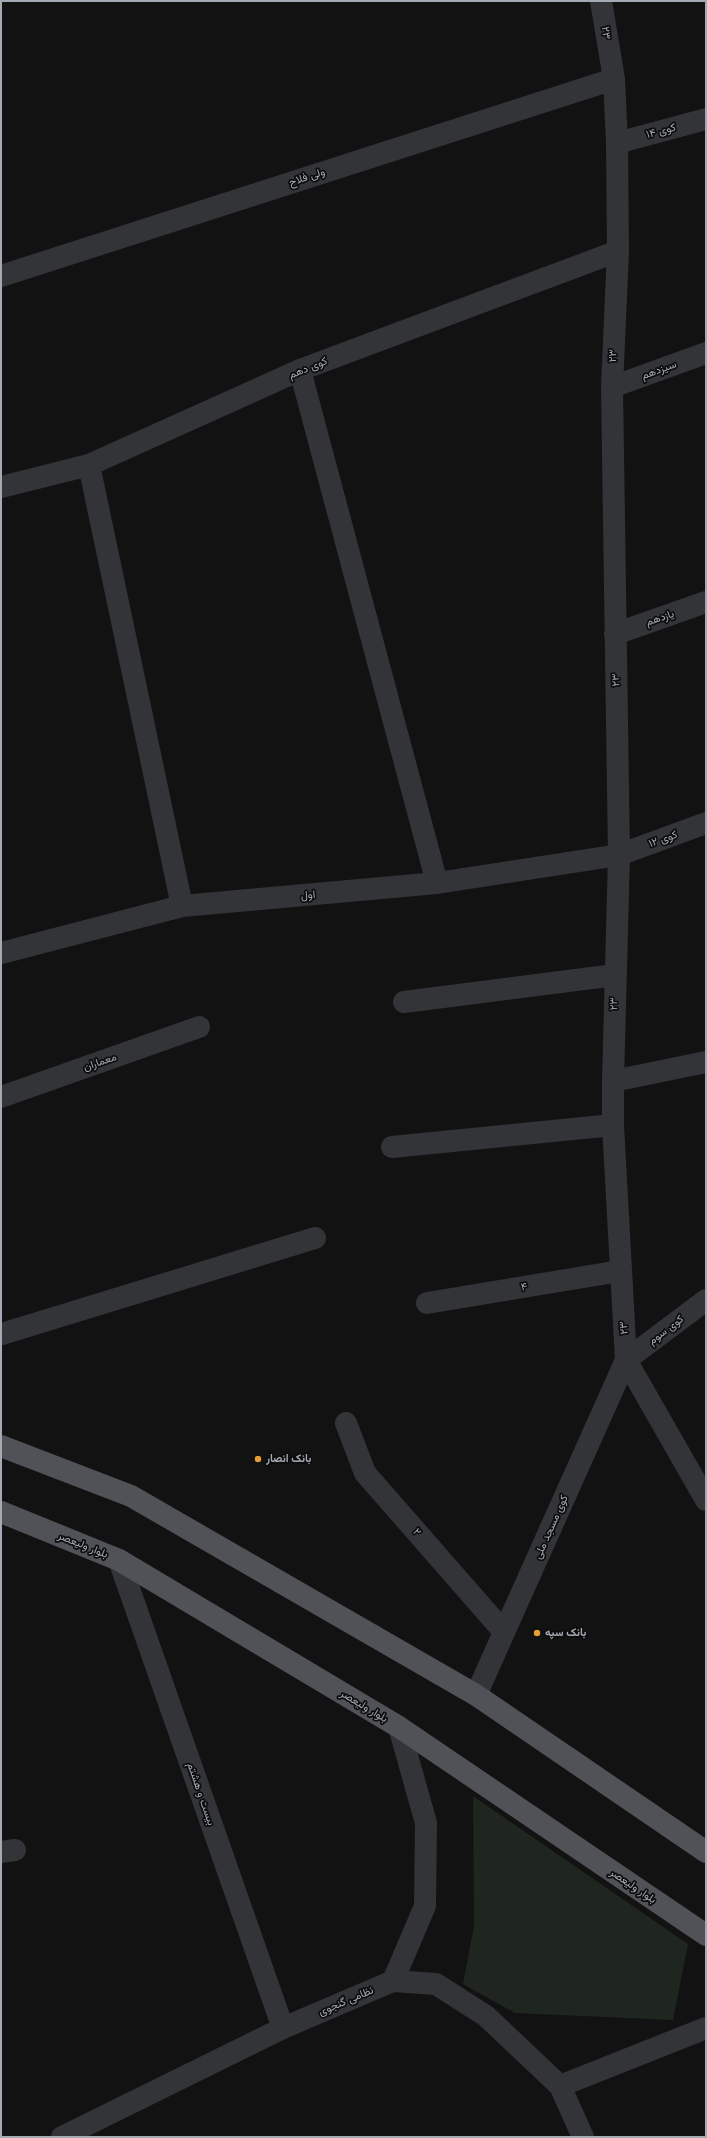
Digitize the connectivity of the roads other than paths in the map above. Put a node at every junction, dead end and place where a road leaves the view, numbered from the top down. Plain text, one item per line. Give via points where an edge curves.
1 (601, 1) edge
2 (614, 78) junction
3 (706, 119) edge
4 (617, 143) junction
5 (618, 251) junction
6 (1, 276) edge
7 (706, 353) edge
8 (300, 370) junction
9 (612, 387) junction
10 (88, 465) junction
11 (1, 487) edge
12 (706, 602) edge
13 (614, 634) junction
14 (706, 823) edge
15 (620, 855) junction
16 (437, 883) junction
17 (182, 906) junction
18 (1, 953) edge
19 (615, 975) junction
20 (404, 1002) dead end
21 (199, 1027) dead end
22 (706, 1062) edge
23 (613, 1081) junction
24 (1, 1097) edge
25 (613, 1125) junction
26 (392, 1147) dead end
27 (315, 1238) dead end
28 (620, 1271) junction
29 (706, 1300) edge
30 (427, 1303) dead end
31 (1, 1334) edge
32 (626, 1360) junction
33 (346, 1423) dead end
34 (1, 1446) edge
35 (706, 1500) edge
36 (1, 1512) edge
37 (119, 1560) junction
38 (504, 1632) junction
39 (476, 1695) junction
40 (399, 1727) junction
41 (706, 1852) edge
42 (706, 1935) edge
43 (393, 1981) junction
44 (283, 2028) junction
45 (706, 2028) edge
46 (560, 2086) junction
47 (62, 2137) edge
48 (583, 2137) edge

1 - 2 street, ۲۳
2 - 4 street, ۲۳
2 - 6 street, ولی فلاح
3 - 4 street, کوی ۱۴
4 - 5 street, ۲۳
5 - 8 street, کوی دهم
5 - 9 street, ۲۳
7 - 9 street, سیزدهم
8 - 10 street, کوی دهم
8 - 16 street
9 - 13 street, ۲۳
10 - 11 street, کوی دهم
10 - 17 street
12 - 13 street, یازدهم
13 - 15 street, ۲۳
14 - 15 street, کوی ۱۲
15 - 16 street, اول
15 - 19 street, ۲۳
16 - 17 street, اول
17 - 18 street, اول
19 - 20 street
19 - 23 street, ۲۳
21 - 24 street, معماران
22 - 23 street
23 - 25 street, ۲۳
25 - 26 street
25 - 28 street, ۲۳
27 - 31 street
28 - 30 street, ۴
28 - 32 street, ۲۳
29 - 32 street, کوی سوم
32 - 35 street
32 - 38 street, کوی مسجد ملی
33 - 38 street, ۲ via 365,1472
34 - 39 main road via 131,1496
36 - 37 main road, بلوار ولیعصر
37 - 40 main road, بلوار ولیعصر
37 - 44 street, بیست و هشتم
38 - 39 street, کوی مسجد ملی
39 - 41 main road
40 - 42 main road, بلوار ولیعصر
40 - 43 street via 426,1823 425,1906
43 - 44 street, نظامی گنجوی
43 - 46 street via 436,1984 479,2012
44 - 47 street, نظامی گنجوی
45 - 46 street
46 - 48 street

